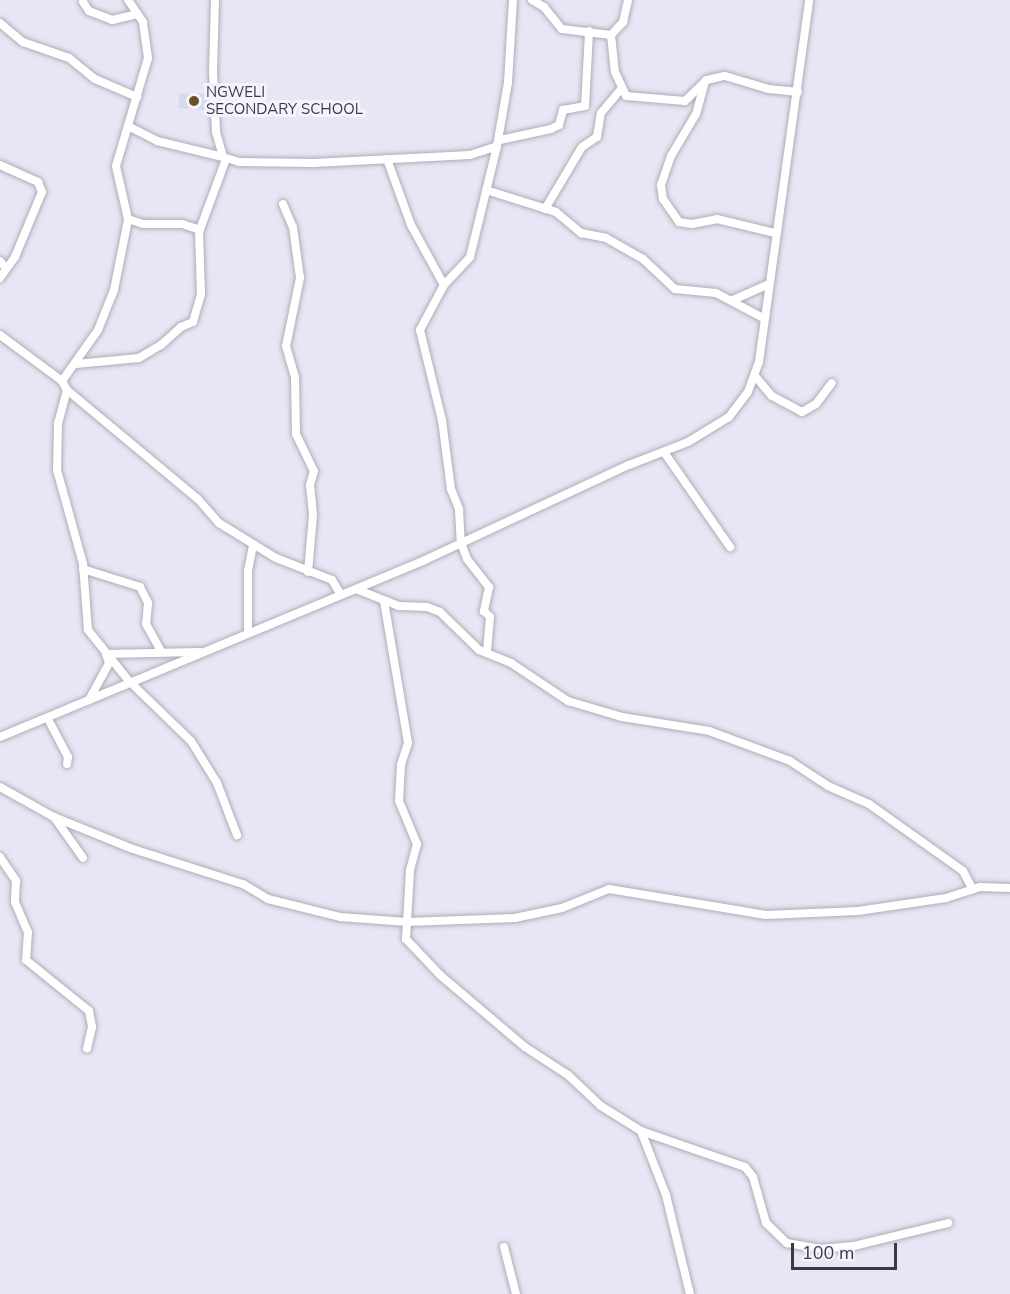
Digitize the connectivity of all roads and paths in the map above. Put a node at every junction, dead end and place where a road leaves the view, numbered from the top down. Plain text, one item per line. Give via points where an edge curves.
1 (128, 0) edge
2 (216, 0) edge
3 (513, 0) edge
4 (532, 0) edge
5 (628, 0) edge
6 (809, 0) edge
7 (83, 2) dead end
8 (137, 14) junction
9 (0, 23) edge
10 (589, 31) junction
11 (611, 35) junction
12 (705, 81) junction
13 (620, 90) junction
14 (798, 92) junction
15 (137, 97) junction
16 (128, 126) junction
17 (499, 143) junction
18 (225, 158) junction
19 (387, 159) junction
20 (0, 165) edge
21 (486, 190) junction
22 (283, 204) dead end
23 (545, 209) junction
24 (128, 219) junction
25 (200, 230) junction
26 (775, 233) junction
27 (0, 261) edge
28 (6, 268) junction
29 (0, 278) edge
30 (769, 284) junction
31 (444, 285) junction
32 (733, 300) junction
33 (765, 320) junction
34 (0, 335) edge
35 (76, 364) junction
36 (755, 376) junction
37 (62, 381) junction
38 (832, 383) dead end
39 (67, 390) junction
40 (664, 452) junction
41 (461, 543) junction
42 (254, 546) junction
43 (730, 547) dead end
44 (83, 569) junction
45 (308, 572) junction
46 (356, 589) junction
47 (341, 595) junction
48 (384, 601) junction
49 (248, 633) junction
50 (161, 651) junction
51 (487, 651) junction
52 (203, 652) junction
53 (106, 654) junction
54 (129, 681) junction
55 (89, 700) junction
56 (48, 719) junction
57 (0, 737) edge
58 (67, 764) dead end
59 (0, 787) edge
60 (54, 817) junction
61 (237, 835) dead end
62 (0, 856) edge
63 (83, 858) dead end
64 (1010, 888) edge
65 (973, 890) junction
66 (407, 922) junction
67 (87, 1048) dead end
68 (641, 1131) junction
69 (948, 1223) dead end
70 (504, 1247) dead end
71 (516, 1294) edge
72 (690, 1294) edge

1 - 8 street
2 - 18 street via 216,132
3 - 17 street
4 - 10 street via 544,7 559,27
5 - 11 street via 622,22
6 - 14 street
7 - 8 street via 89,11 112,20
8 - 15 street via 148,36 148,58
9 - 15 street via 23,42 69,58 94,79
10 - 11 street
10 - 17 street via 585,106 563,110 559,125 551,129
11 - 13 street
12 - 13 street via 685,100 626,96
12 - 14 street via 732,76 770,89
12 - 26 street via 696,114 671,156 661,185 663,199 679,222 717,219
13 - 23 street via 601,113 597,137 582,147
14 - 26 street
15 - 16 street
16 - 18 street via 157,141
16 - 24 street via 115,174
17 - 19 street via 470,155
17 - 21 street
18 - 19 street via 314,163
18 - 25 street
19 - 31 street via 411,225
20 - 28 street via 38,182 42,192 15,257
21 - 23 street
21 - 31 street via 470,257
22 - 45 street via 293,227 300,278 286,346 295,378 296,434 314,471 310,485 313,515
23 - 32 street via 581,233 606,238 643,259 675,289 699,290
24 - 25 street via 143,224 182,224
24 - 35 street via 114,290 98,330
25 - 35 street via 197,249 201,294 193,322 139,358
26 - 30 street
27 - 28 street
28 - 29 street
30 - 32 street
30 - 33 street
31 - 41 street via 420,330 442,420 451,489 459,509
32 - 33 street
33 - 36 street
34 - 37 street
35 - 37 street
36 - 38 street via 772,396 802,412 816,404
36 - 40 street via 737,408 722,424
37 - 39 street
39 - 42 street via 198,499 219,523
39 - 44 street via 57,423 57,470
40 - 41 street
40 - 43 street
41 - 46 street
41 - 51 street via 466,559 489,587 484,611 490,617
42 - 45 street
42 - 49 street via 248,571
44 - 50 street via 140,587 148,603 147,628
44 - 53 street via 88,630
45 - 47 street via 332,580
46 - 47 street
46 - 48 street
47 - 49 street
48 - 51 street via 440,612 479,650
48 - 66 street via 408,743 401,764 399,801 417,844 410,871 412,897
49 - 52 street
50 - 52 street
50 - 53 street
51 - 65 street via 568,701 622,717 709,731 790,761 828,786 869,804 963,871
52 - 54 street
53 - 54 street
53 - 55 street via 109,663
54 - 55 street
54 - 61 street via 176,723 205,760
55 - 56 street
56 - 57 street
56 - 58 street via 68,757
59 - 60 street
60 - 63 street
60 - 66 street via 133,849 243,884 268,899 340,917
62 - 67 street via 16,880 15,902 28,932 26,960 89,1011 92,1028
64 - 65 street via 988,886
65 - 66 street via 869,910 766,915 609,889 562,908 515,918
66 - 68 street via 406,939 440,975 536,1056 568,1075 601,1106
68 - 69 street via 745,1167 753,1177 764,1219 787,1242 820,1249 854,1246
68 - 72 street via 666,1195
70 - 71 street

